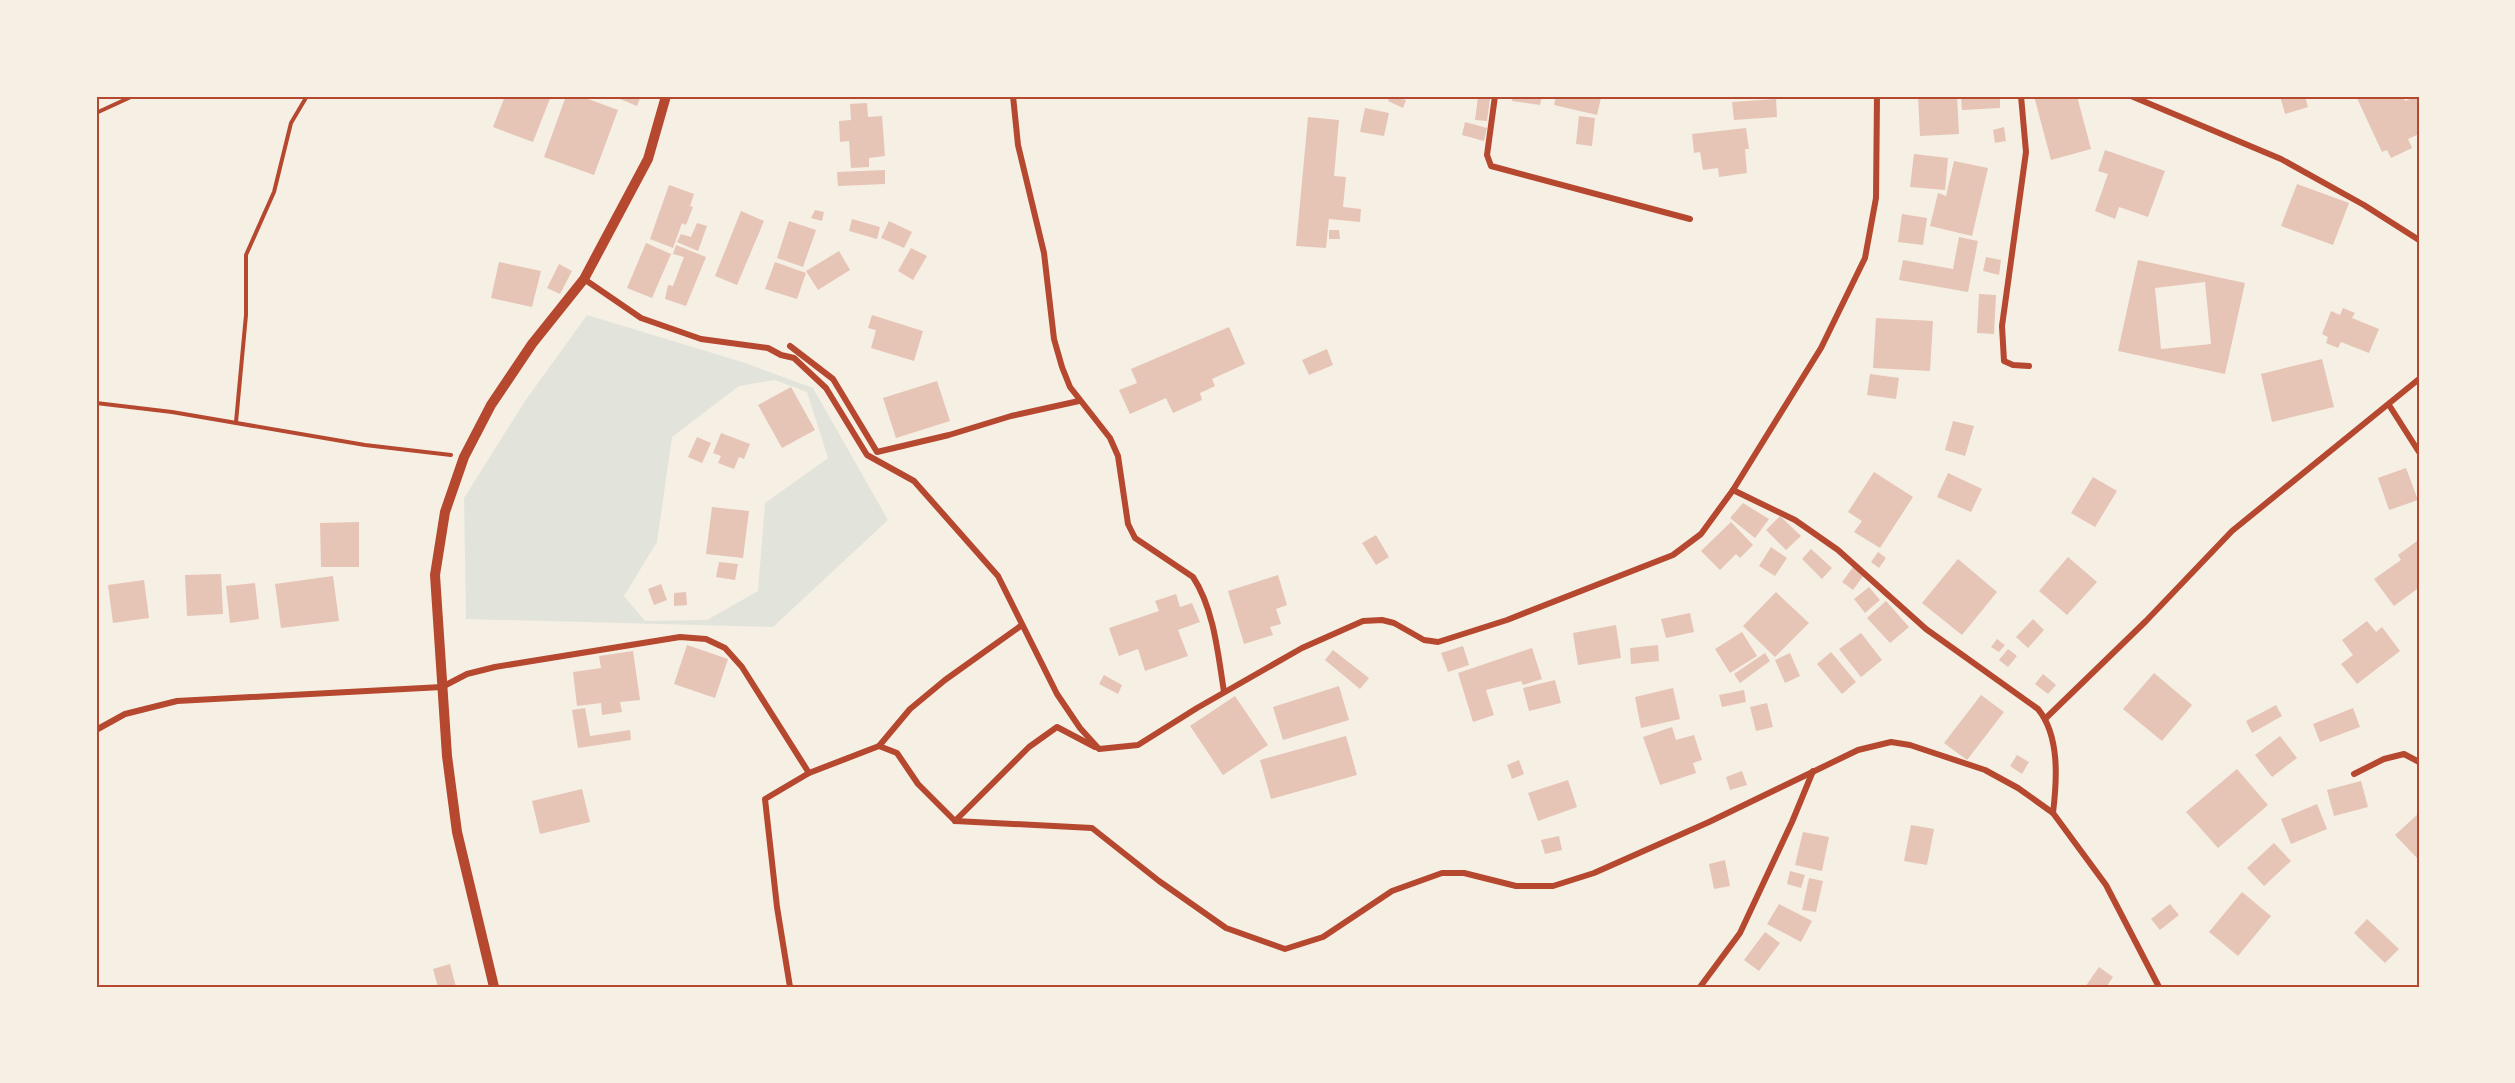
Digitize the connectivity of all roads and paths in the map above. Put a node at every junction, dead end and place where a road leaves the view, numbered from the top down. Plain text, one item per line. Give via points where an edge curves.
1 (133, 96) edge
2 (307, 96) edge
3 (666, 96) edge
4 (1012, 96) edge
5 (1495, 96) edge
6 (1877, 96) edge
7 (2021, 96) edge
8 (2131, 96) edge
9 (96, 113) edge
10 (1690, 219) dead end
11 (2419, 240) edge
12 (584, 279) junction
13 (790, 346) dead end
14 (2029, 366) dead end
15 (2419, 379) edge
16 (1079, 401) junction
17 (96, 403) edge
18 (2388, 405) junction
19 (236, 422) junction
20 (2419, 452) edge
21 (464, 456) junction
22 (1733, 490) junction
23 (1022, 625) junction
24 (442, 687) junction
25 (1224, 692) junction
26 (2046, 718) junction
27 (96, 730) edge
28 (879, 746) junction
29 (1099, 749) junction
30 (2419, 762) edge
31 (1813, 770) junction
32 (809, 773) junction
33 (2354, 774) dead end
34 (2053, 813) junction
35 (955, 821) junction
36 (494, 987) edge
37 (790, 987) edge
38 (1700, 987) edge
39 (2159, 987) edge

1 - 9 path
2 - 19 path via 291,123 274,192 246,255 246,315
3 - 12 street via 648,159
4 - 16 street via 1018,145 1044,253 1054,339 1062,367
5 - 10 street via 1487,155 1491,166
6 - 22 street via 1876,198 1864,258 1821,348
7 - 14 street via 2026,152 2002,326 2004,361 2013,366
8 - 11 street via 2281,159
12 - 21 street via 532,344 491,405
12 - 23 street via 640,318 701,339 768,348 794,358 826,388 867,455 914,481 998,576
13 - 16 street via 833,379 877,452
15 - 18 street
16 - 25 street via 1110,438 1118,456 1128,524 1135,538 1193,577 1199,586 1212,627
17 - 19 path
18 - 20 street
18 - 26 street via 2232,531
19 - 21 path via 365,445
21 - 24 street via 445,512 435,575
22 - 25 street via 1701,534 1673,555 1508,621 1438,642 1424,640 1394,623 1364,621 1302,648
22 - 26 street via 1795,520 1838,550 1926,629 2006,684
23 - 28 street via 910,709
23 - 29 street via 1063,704
24 - 27 street via 177,701 124,714
24 - 32 street via 467,674 534,659 680,637 706,639 725,648 742,667
24 - 36 street via 457,832
25 - 29 street via 1138,746
26 - 34 street via 2055,759
28 - 32 street
28 - 35 street via 897,753 918,784
29 - 35 street via 1057,727 1029,747
30 - 33 street via 2404,754
31 - 34 street via 1858,750 1891,742 1910,745 1985,770
31 - 35 street via 1594,873 1552,885 1516,886 1464,873 1442,873 1392,891 1323,937 1285,949 1226,928 1092,828
31 - 38 street via 1740,933
32 - 37 street via 765,799
34 - 39 street via 2106,885

